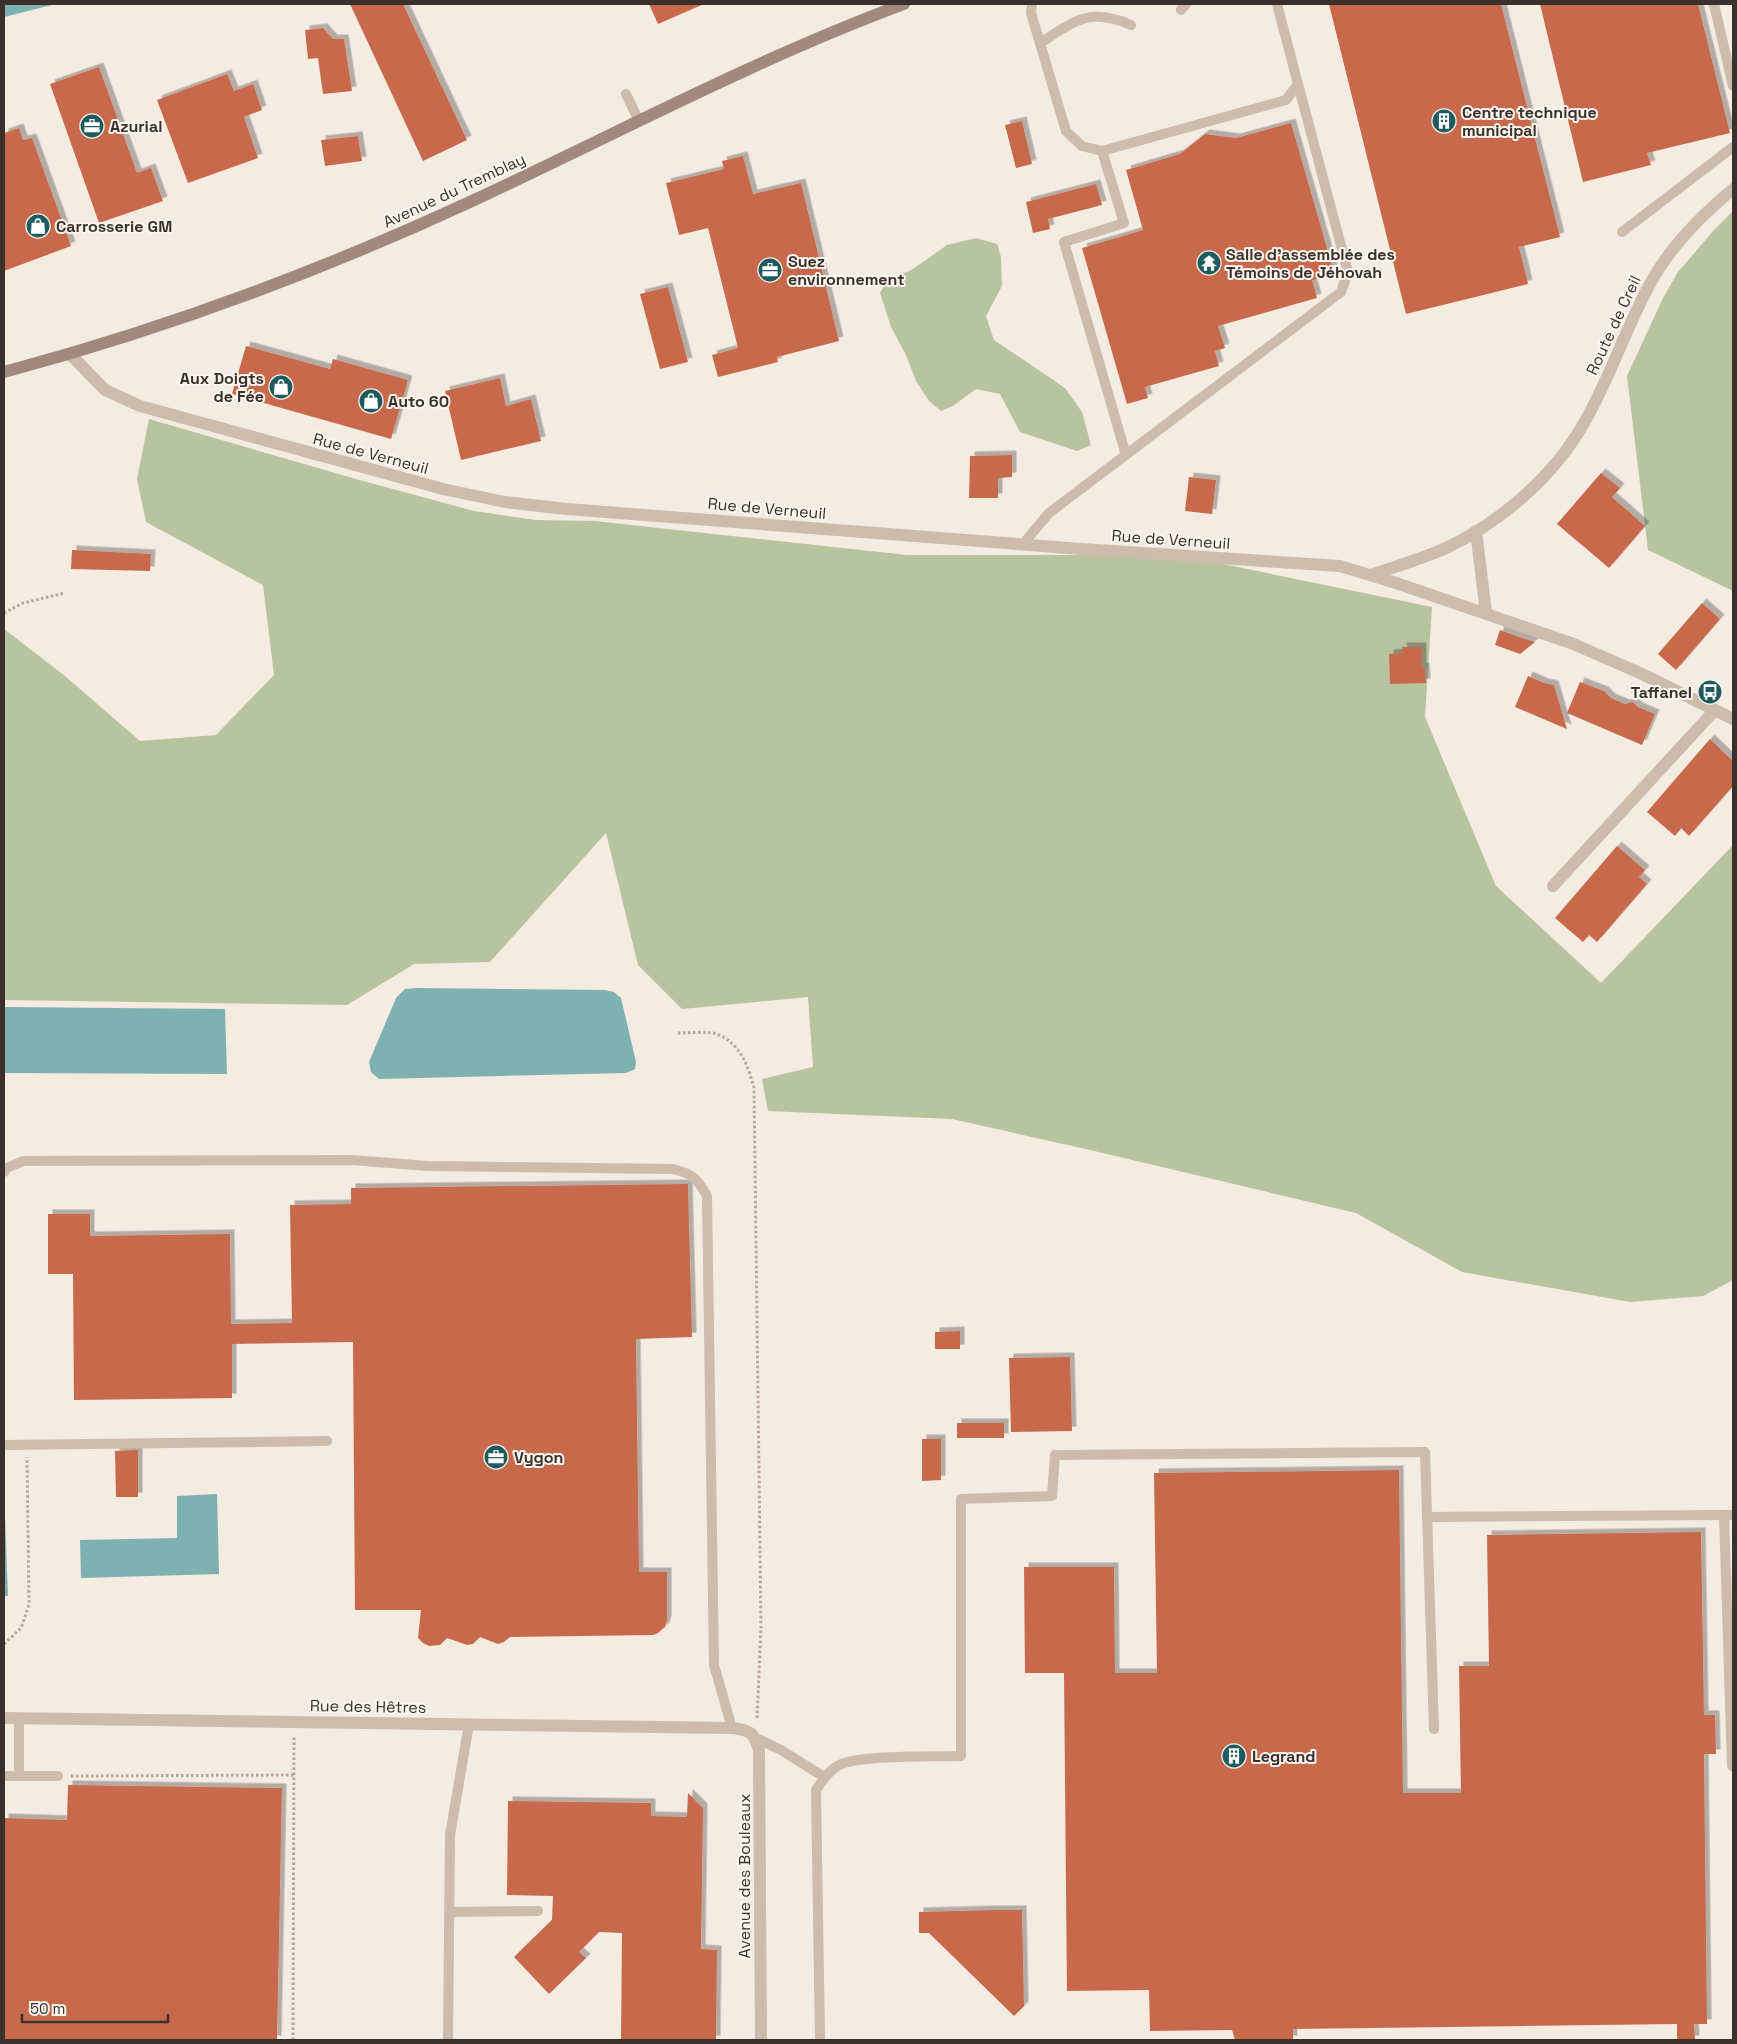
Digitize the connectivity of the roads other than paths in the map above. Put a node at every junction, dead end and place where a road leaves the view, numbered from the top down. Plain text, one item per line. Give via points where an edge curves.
1 (904, 4) edge
2 (1032, 4) edge
3 (1277, 4) edge
4 (1714, 4) edge
5 (1131, 25) dead end
6 (1040, 43) junction
7 (1298, 84) junction
8 (1733, 86) edge
9 (626, 94) dead end
10 (639, 121) junction
11 (1733, 147) edge
12 (1102, 152) junction
13 (1733, 189) edge
14 (1622, 232) dead end
15 (70, 354) junction
16 (4, 372) edge
17 (1126, 454) junction
18 (1476, 531) junction
19 (1023, 544) junction
20 (1371, 575) junction
21 (1486, 613) junction
22 (1715, 710) junction
23 (1733, 719) edge
24 (1553, 886) dead end
25 (4, 1172) edge
26 (327, 1441) dead end
27 (4, 1444) edge
28 (1729, 1515) edge
29 (1427, 1517) junction
30 (4, 1718) edge
31 (18, 1719) junction
32 (469, 1724) junction
33 (732, 1728) junction
34 (1434, 1729) dead end
35 (756, 1738) junction
36 (1732, 1766) dead end
37 (4, 1776) edge
38 (19, 1776) junction
39 (58, 1776) road end
40 (824, 1776) junction
41 (538, 1911) dead end
42 (449, 1912) junction
43 (448, 2040) edge
44 (761, 2040) edge
45 (820, 2040) edge

1 - 10 main road, Avenue du Tremblay via 759,63
2 - 6 lane
3 - 7 lane
4 - 8 lane
5 - 6 lane via 1098,16 1075,21
6 - 12 lane via 1066,131 1082,146
7 - 12 lane via 1286,100
7 - 17 lane via 1348,272 1341,292
9 - 10 lane
10 - 15 main road, Avenue du Tremblay via 473,200 331,262 210,308
11 - 14 lane
12 - 17 lane via 1124,223 1064,242
13 - 18 street, Route de Creil via 1709,210 1660,267 1583,424 1559,459 1518,501
15 - 16 main road, Avenue du Tremblay
15 - 19 street, Rue de Verneuil via 105,390 140,406 468,496 567,509
17 - 19 lane via 1049,512
18 - 20 street, Route de Creil via 1433,553
18 - 21 street
19 - 20 street, Rue de Verneuil via 1329,564
20 - 21 street, Rue de Verneuil
21 - 22 street, Rue de Verneuil via 1604,656
22 - 23 street, Rue de Verneuil
22 - 24 street
25 - 33 lane via 23,1161 352,1160 428,1166 672,1168 687,1172 699,1181 707,1196 714,1666
26 - 27 lane
28 - 29 lane
28 - 36 lane
29 - 34 lane
29 - 40 lane via 1425,1452 1055,1455 1052,1496 961,1499 961,1756 857,1759 837,1766
30 - 31 street, Rue des Hêtres
31 - 32 street, Rue des Hêtres
31 - 38 lane
32 - 33 street, Rue des Hêtres
32 - 42 lane via 450,1835
33 - 35 street via 748,1731
35 - 40 lane
35 - 44 street, Avenue des Bouleaux via 759,1751
37 - 38 lane
38 - 39 lane
40 - 45 lane via 816,1790
41 - 42 lane
42 - 43 lane

